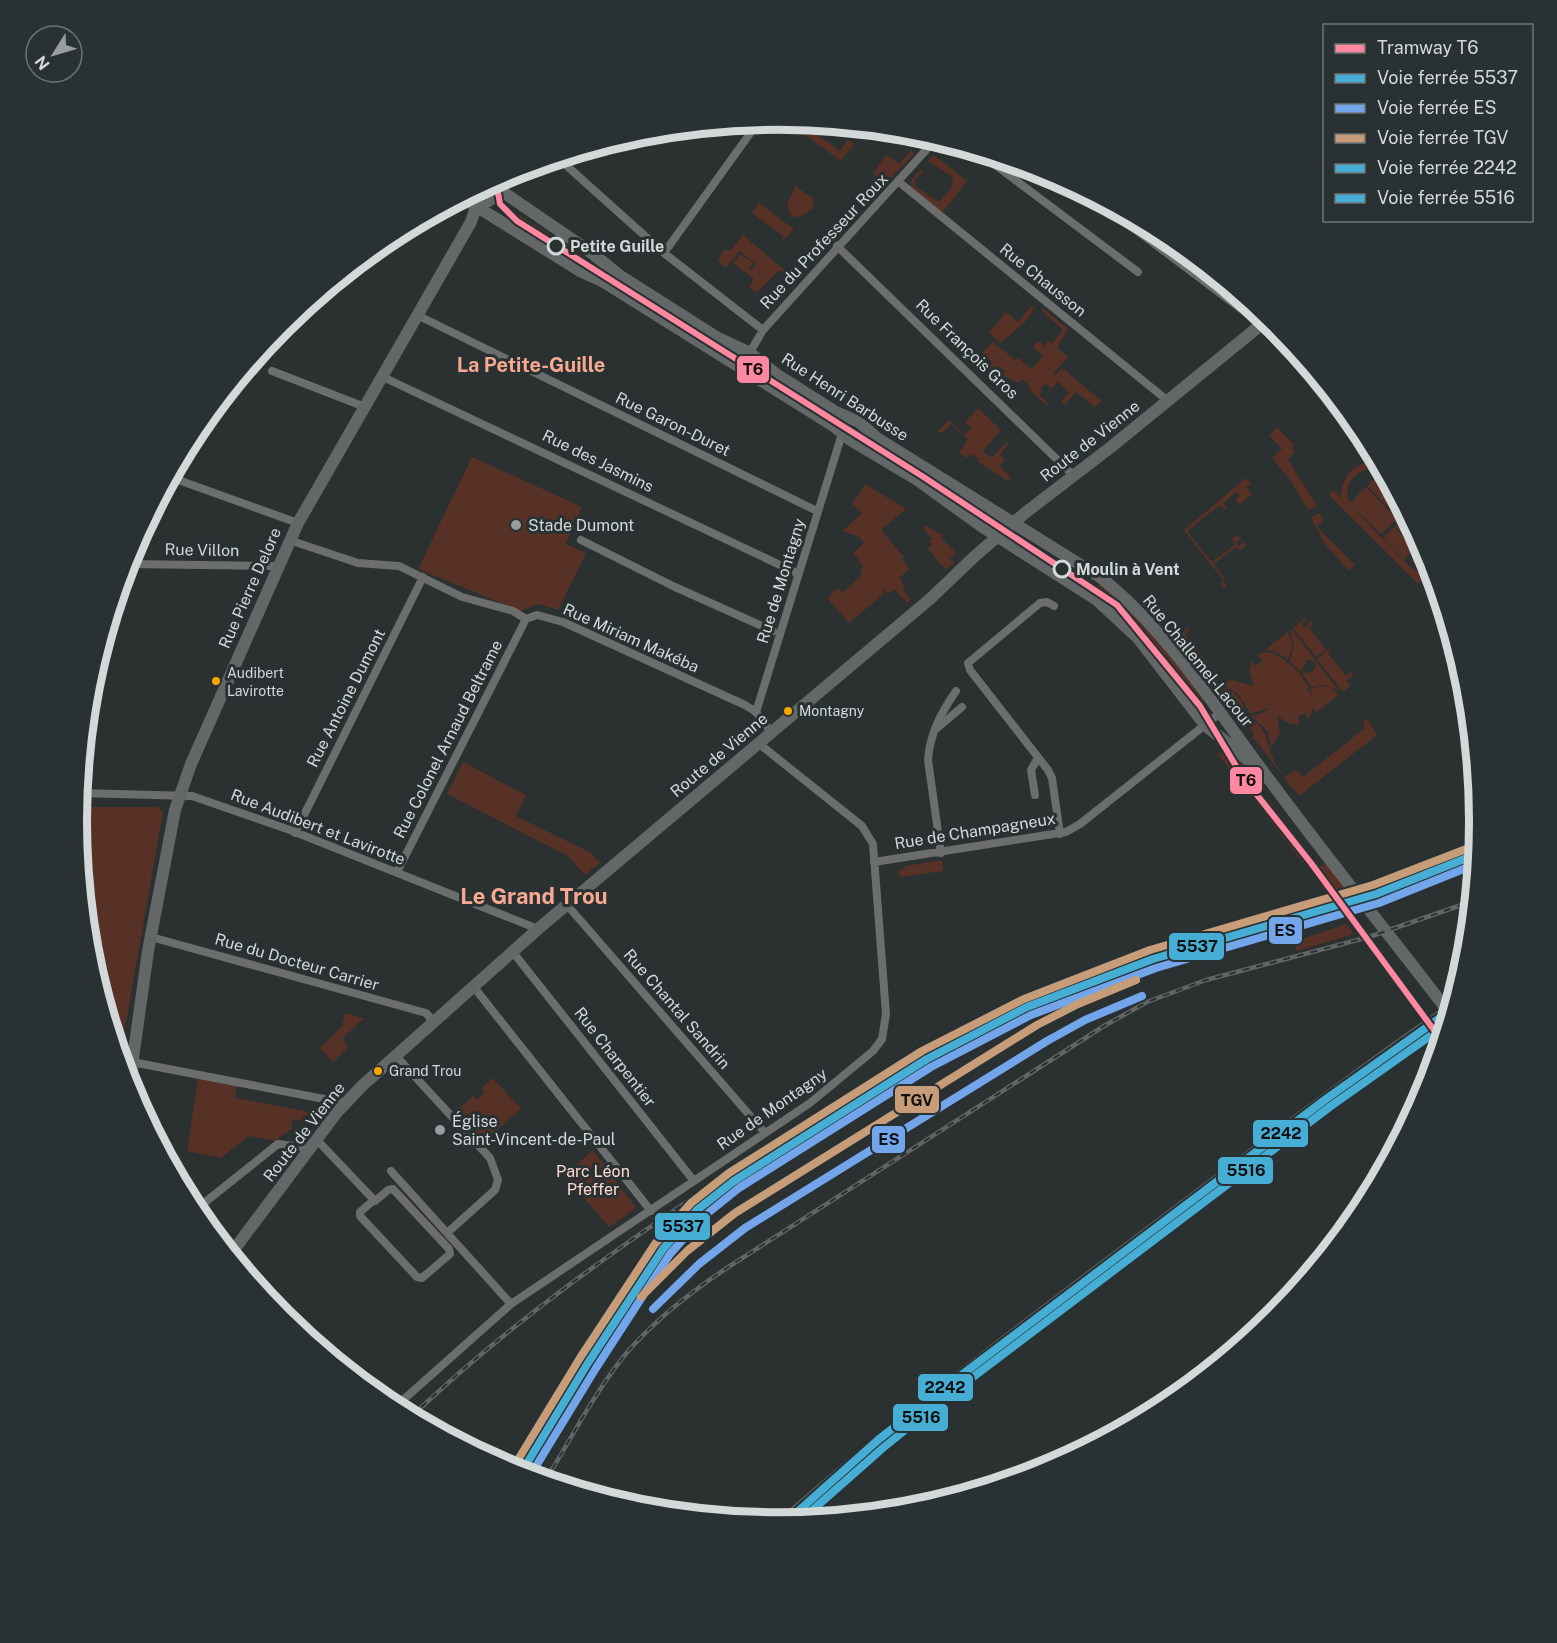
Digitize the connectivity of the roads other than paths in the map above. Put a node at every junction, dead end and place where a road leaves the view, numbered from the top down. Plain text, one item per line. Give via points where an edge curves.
1 (753, 131) edge
2 (929, 147) edge
3 (565, 164) edge
4 (996, 166) edge
5 (899, 182) junction
6 (503, 188) edge
7 (496, 191) edge
8 (503, 192) junction
9 (480, 198) edge
10 (470, 202) edge
11 (478, 207) junction
12 (1150, 239) edge
13 (837, 246) junction
14 (664, 253) junction
15 (1138, 272) dead end
16 (1216, 287) edge
17 (419, 316) junction
18 (1259, 326) edge
19 (763, 330) junction
20 (750, 353) junction
21 (740, 369) junction
22 (272, 371) dead end
23 (383, 377) junction
24 (1168, 401) junction
25 (365, 407) junction
26 (842, 434) junction
27 (1073, 475) junction
28 (178, 480) edge
29 (818, 511) junction
30 (298, 523) junction
31 (1018, 525) junction
32 (1001, 538) junction
33 (289, 540) junction
34 (581, 540) dead end
35 (137, 564) edge
36 (276, 566) junction
37 (799, 574) junction
38 (423, 577) junction
39 (1054, 606) dead end
40 (526, 619) junction
41 (773, 631) dead end
42 (956, 691) dead end
43 (962, 707) dead end
44 (756, 712) junction
45 (1220, 712) junction
46 (1205, 725) junction
47 (933, 731) junction
48 (771, 732) junction
49 (758, 743) junction
50 (1036, 756) junction
51 (1276, 790) junction
52 (88, 793) edge
53 (180, 795) junction
54 (1035, 795) dead end
55 (296, 833) junction
56 (1060, 834) junction
57 (941, 853) junction
58 (874, 862) junction
59 (397, 872) junction
60 (567, 905) junction
61 (538, 928) junction
62 (151, 937) junction
63 (512, 951) junction
64 (473, 986) junction
65 (1444, 1006) edge
66 (433, 1021) junction
67 (395, 1055) junction
68 (132, 1062) joint
69 (345, 1103) junction
70 (765, 1133) junction
71 (313, 1144) junction
72 (391, 1171) dead end
73 (694, 1181) junction
74 (374, 1200) junction
75 (203, 1204) edge
76 (651, 1211) junction
77 (447, 1233) junction
78 (235, 1248) edge
79 (511, 1305) junction
80 (402, 1401) edge

1 - 14 street
2 - 5 street, Rue du Professeur Roux
3 - 14 street
4 - 15 street
5 - 13 street, Rue du Professeur Roux
5 - 24 street, Rue Chausson
6 - 8 street
7 - 8 street
8 - 11 street
8 - 20 street, Rue Henri Barbusse via 619,275 718,338
9 - 11 street
10 - 11 street, Rue Henri Barbusse
11 - 17 street, Rue Pierre Delore
11 - 21 street, Rue Henri Barbusse
12 - 16 street
13 - 19 street, Rue du Professeur Roux
13 - 27 street, Rue François Gros
14 - 19 street
17 - 23 street, Rue Pierre Delore
17 - 29 street, Rue Garon-Duret
18 - 24 street, Route de Vienne
19 - 20 street, Rue du Professeur Roux
20 - 21 street, Rue du Professeur Roux
20 - 31 street, Rue Henri Barbusse via 776,374
21 - 26 street, Rue Henri Barbusse
22 - 25 street
23 - 25 street, Rue Pierre Delore
23 - 37 street, Rue des Jasmins
24 - 27 street, Route de Vienne
25 - 30 street, Rue Pierre Delore
26 - 29 street, Rue de Montagny
26 - 32 street, Rue Henri Barbusse via 916,478
27 - 31 street, Route de Vienne
28 - 30 street
29 - 37 street, Rue de Montagny
30 - 33 street, Rue Pierre Delore
31 - 32 street, Route de Vienne
31 - 45 street, Rue Challemel-Lacour via 1100,577 1124,597
32 - 46 street, Rue Challemel-Lacour via 1114,614 1138,638
32 - 48 street, Route de Vienne
33 - 36 street, Rue Pierre Delore
33 - 38 street, Rue Miriam Makéba via 358,563 399,566
34 - 41 street
35 - 36 street, Rue Villon
36 - 53 street, Rue Pierre Delore
37 - 44 street, Rue de Montagny
38 - 40 street, Rue Miriam Makéba via 462,597 513,611
38 - 55 street, Rue Antoine Dumont
39 - 50 street via 1040,603 968,663
40 - 44 street, Rue Miriam Makéba via 537,615 562,622
40 - 59 street, Rue Colonel Arnaud Beltrame
42 - 47 street
43 - 47 street
44 - 48 street
45 - 46 street, Rue de Champagneux
45 - 51 street, Rue Challemel-Lacour
46 - 51 street, Rue Challemel-Lacour via 1241,752
46 - 56 street, Rue de Champagneux via 1080,824
47 - 57 street via 928,760
48 - 49 street, Route de Vienne
49 - 58 street, Rue de Montagny via 862,826 873,844
49 - 60 street, Route de Vienne
50 - 54 street via 1031,770
50 - 56 street via 1052,778
51 - 65 street, Rue Challemel-Lacour
52 - 53 street, Rue Audibert et Lavirotte
53 - 55 street, Rue Audibert et Lavirotte
53 - 62 street, Rue Pierre Delore
55 - 59 street, Rue Audibert et Lavirotte
56 - 57 street, Rue de Champagneux
57 - 58 street, Rue de Champagneux
58 - 70 street, Rue de Montagny via 886,1014 882,1039 864,1060 828,1089
59 - 61 street, Rue Audibert et Lavirotte
60 - 61 street, Route de Vienne
60 - 70 street, Rue Chantal Sandrin
61 - 63 street, Route de Vienne
62 - 66 street, Rue du Docteur Carrier via 426,1013
62 - 68 street, Rue Pierre Delore
63 - 64 street, Route de Vienne
63 - 73 street, Rue Charpentier
64 - 66 street, Route de Vienne
64 - 76 street
66 - 67 street, Route de Vienne
67 - 69 street, Route de Vienne
67 - 77 street via 490,1158 498,1180 495,1190
68 - 69 street
69 - 71 street, Route de Vienne
70 - 73 street, Rue de Montagny
71 - 74 street
71 - 75 street via 278,1144
71 - 78 street, Route de Vienne
72 - 77 street
73 - 76 street, Rue de Montagny
74 - 74 street via 393,1189 450,1254 422,1278 417,1277 360,1216
76 - 79 street, Rue de Montagny
77 - 79 street
79 - 80 street, Rue de Montagny

